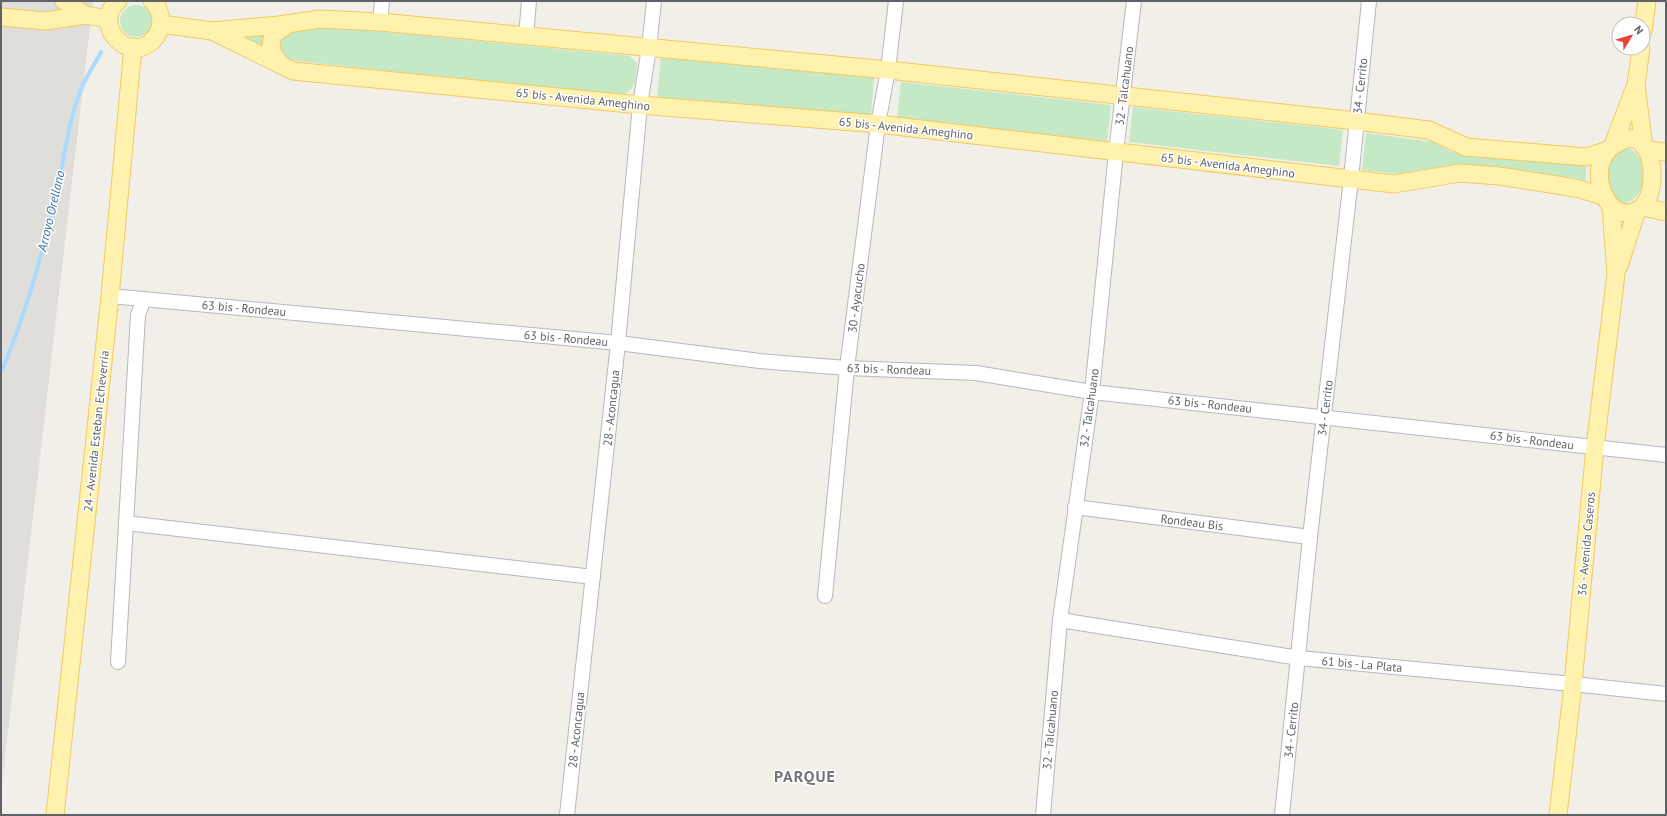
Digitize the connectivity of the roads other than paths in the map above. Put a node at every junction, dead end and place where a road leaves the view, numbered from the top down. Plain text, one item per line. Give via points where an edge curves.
1 (64, 1) edge
2 (118, 1) edge
3 (152, 1) edge
4 (382, 1) edge
5 (529, 1) edge
6 (654, 1) edge
7 (896, 1) edge
8 (1134, 1) edge
9 (1369, 1) edge
10 (1647, 1) edge
11 (85, 15) junction
12 (1645, 16) edge
13 (1, 17) edge
14 (109, 19) junction
15 (380, 22) junction
16 (161, 24) junction
17 (289, 24) junction
18 (212, 31) junction
19 (526, 36) junction
20 (133, 47) junction
21 (649, 48) junction
22 (1640, 56) edge
23 (285, 68) junction
24 (888, 70) junction
25 (1636, 85) junction
26 (1123, 96) junction
27 (640, 105) junction
28 (1356, 121) junction
29 (878, 124) junction
30 (1610, 148) junction
31 (1645, 148) junction
32 (1116, 152) junction
33 (1666, 152) edge
34 (1351, 179) junction
35 (1608, 202) junction
36 (1640, 208) junction
37 (1666, 212) edge
38 (1616, 274) junction
39 (110, 296) junction
40 (144, 299) junction
41 (618, 343) junction
42 (847, 368) junction
43 (1092, 392) junction
44 (1325, 416) junction
45 (1595, 447) junction
46 (1666, 455) edge
47 (1075, 507) junction
48 (126, 523) junction
49 (1310, 537) junction
50 (593, 577) junction
51 (825, 596) dead end
52 (1060, 620) junction
53 (1299, 658) junction
54 (118, 662) dead end
55 (1574, 684) junction
56 (1666, 694) edge
57 (56, 815) edge
58 (567, 815) edge
59 (1043, 815) edge
60 (1282, 815) edge
61 (1558, 815) edge

1 - 11 main road
2 - 14 main road
3 - 16 main road via 159,10
4 - 15 street
5 - 19 street
6 - 21 street, 28 - Aconcagua
7 - 24 street, 30 - Ayacucho
8 - 26 street, 32 - Talcahuano
9 - 28 street, 34 - Cerrito
10 - 12 main road
11 - 13 main road via 46,21
11 - 14 main road
14 - 20 main road via 109,27 118,41 125,46
15 - 17 main road, 65 bis - Avenida Ameghino via 320,19
15 - 19 main road, 65 bis - Avenida Ameghino
16 - 18 main road, 65 bis - Avenida Ameghino
16 - 20 main road via 157,36 150,42
17 - 18 main road, 65 bis - Avenida Ameghino
17 - 23 main road via 275,33 271,50
18 - 23 main road, 65 bis - Avenida Ameghino
19 - 21 main road, 65 bis - Avenida Ameghino
20 - 39 main road, 24 - Avenida Esteban Echeverría
21 - 24 main road, 65 bis - Avenida Ameghino
21 - 27 street, 28 - Aconcagua
22 - 25 main road
23 - 27 main road, 65 bis - Avenida Ameghino via 293,71
24 - 26 main road, 65 bis - Avenida Ameghino
24 - 29 street, 30 - Ayacucho
25 - 30 main road
25 - 31 main road
26 - 28 main road, 65 bis - Avenida Ameghino
26 - 32 street, 32 - Talcahuano
27 - 29 main road, 65 bis - Avenida Ameghino
27 - 41 street, 28 - Aconcagua
28 - 30 main road, 65 bis - Avenida Ameghino via 1429,130 1466,147 1586,157
28 - 34 street, 34 - Cerrito
29 - 32 main road, 65 bis - Avenida Ameghino
29 - 42 street, 30 - Ayacucho
30 - 31 main road via 1630,138 1639,141
30 - 35 main road via 1602,160 1600,175 1602,190
31 - 33 main road
31 - 36 main road via 1651,163 1652,178 1650,193
32 - 34 main road, 65 bis - Avenida Ameghino
32 - 43 street, 32 - Talcahuano
34 - 35 main road, 65 bis - Avenida Ameghino via 1394,184 1460,174 1499,176 1580,189
34 - 44 street, 34 - Cerrito
35 - 36 main road via 1629,214
35 - 38 main road, 36 - Avenida Caseros
36 - 37 main road
36 - 38 main road, 36 - Avenida Caseros via 1630,229
38 - 45 main road, 36 - Avenida Caseros
39 - 40 street, 63 bis - Rondeau
39 - 57 main road, 24 - Avenida Esteban Echeverría
40 - 41 street, 63 bis - Rondeau
40 - 48 street via 138,315
41 - 42 street, 63 bis - Rondeau via 760,361
41 - 50 street, 28 - Aconcagua
42 - 43 street, 63 bis - Rondeau via 976,373
42 - 51 street, 30 - Ayacucho
43 - 44 street, 63 bis - Rondeau
43 - 47 street, 32 - Talcahuano
44 - 45 street, 63 bis - Rondeau
44 - 49 street, 34 - Cerrito
45 - 46 street, 63 bis - Rondeau
45 - 55 main road, 36 - Avenida Caseros
47 - 49 street, Rondeau Bis
47 - 52 street, 32 - Talcahuano
48 - 50 street
48 - 54 street
49 - 53 street, 34 - Cerrito
50 - 58 street, 28 - Aconcagua
52 - 53 street, 61 bis - La Plata
52 - 59 street, 32 - Talcahuano
53 - 55 street, 61 bis - La Plata
53 - 60 street, 34 - Cerrito
55 - 56 street, 61 bis - La Plata
55 - 61 main road, 36 - Avenida Caseros

